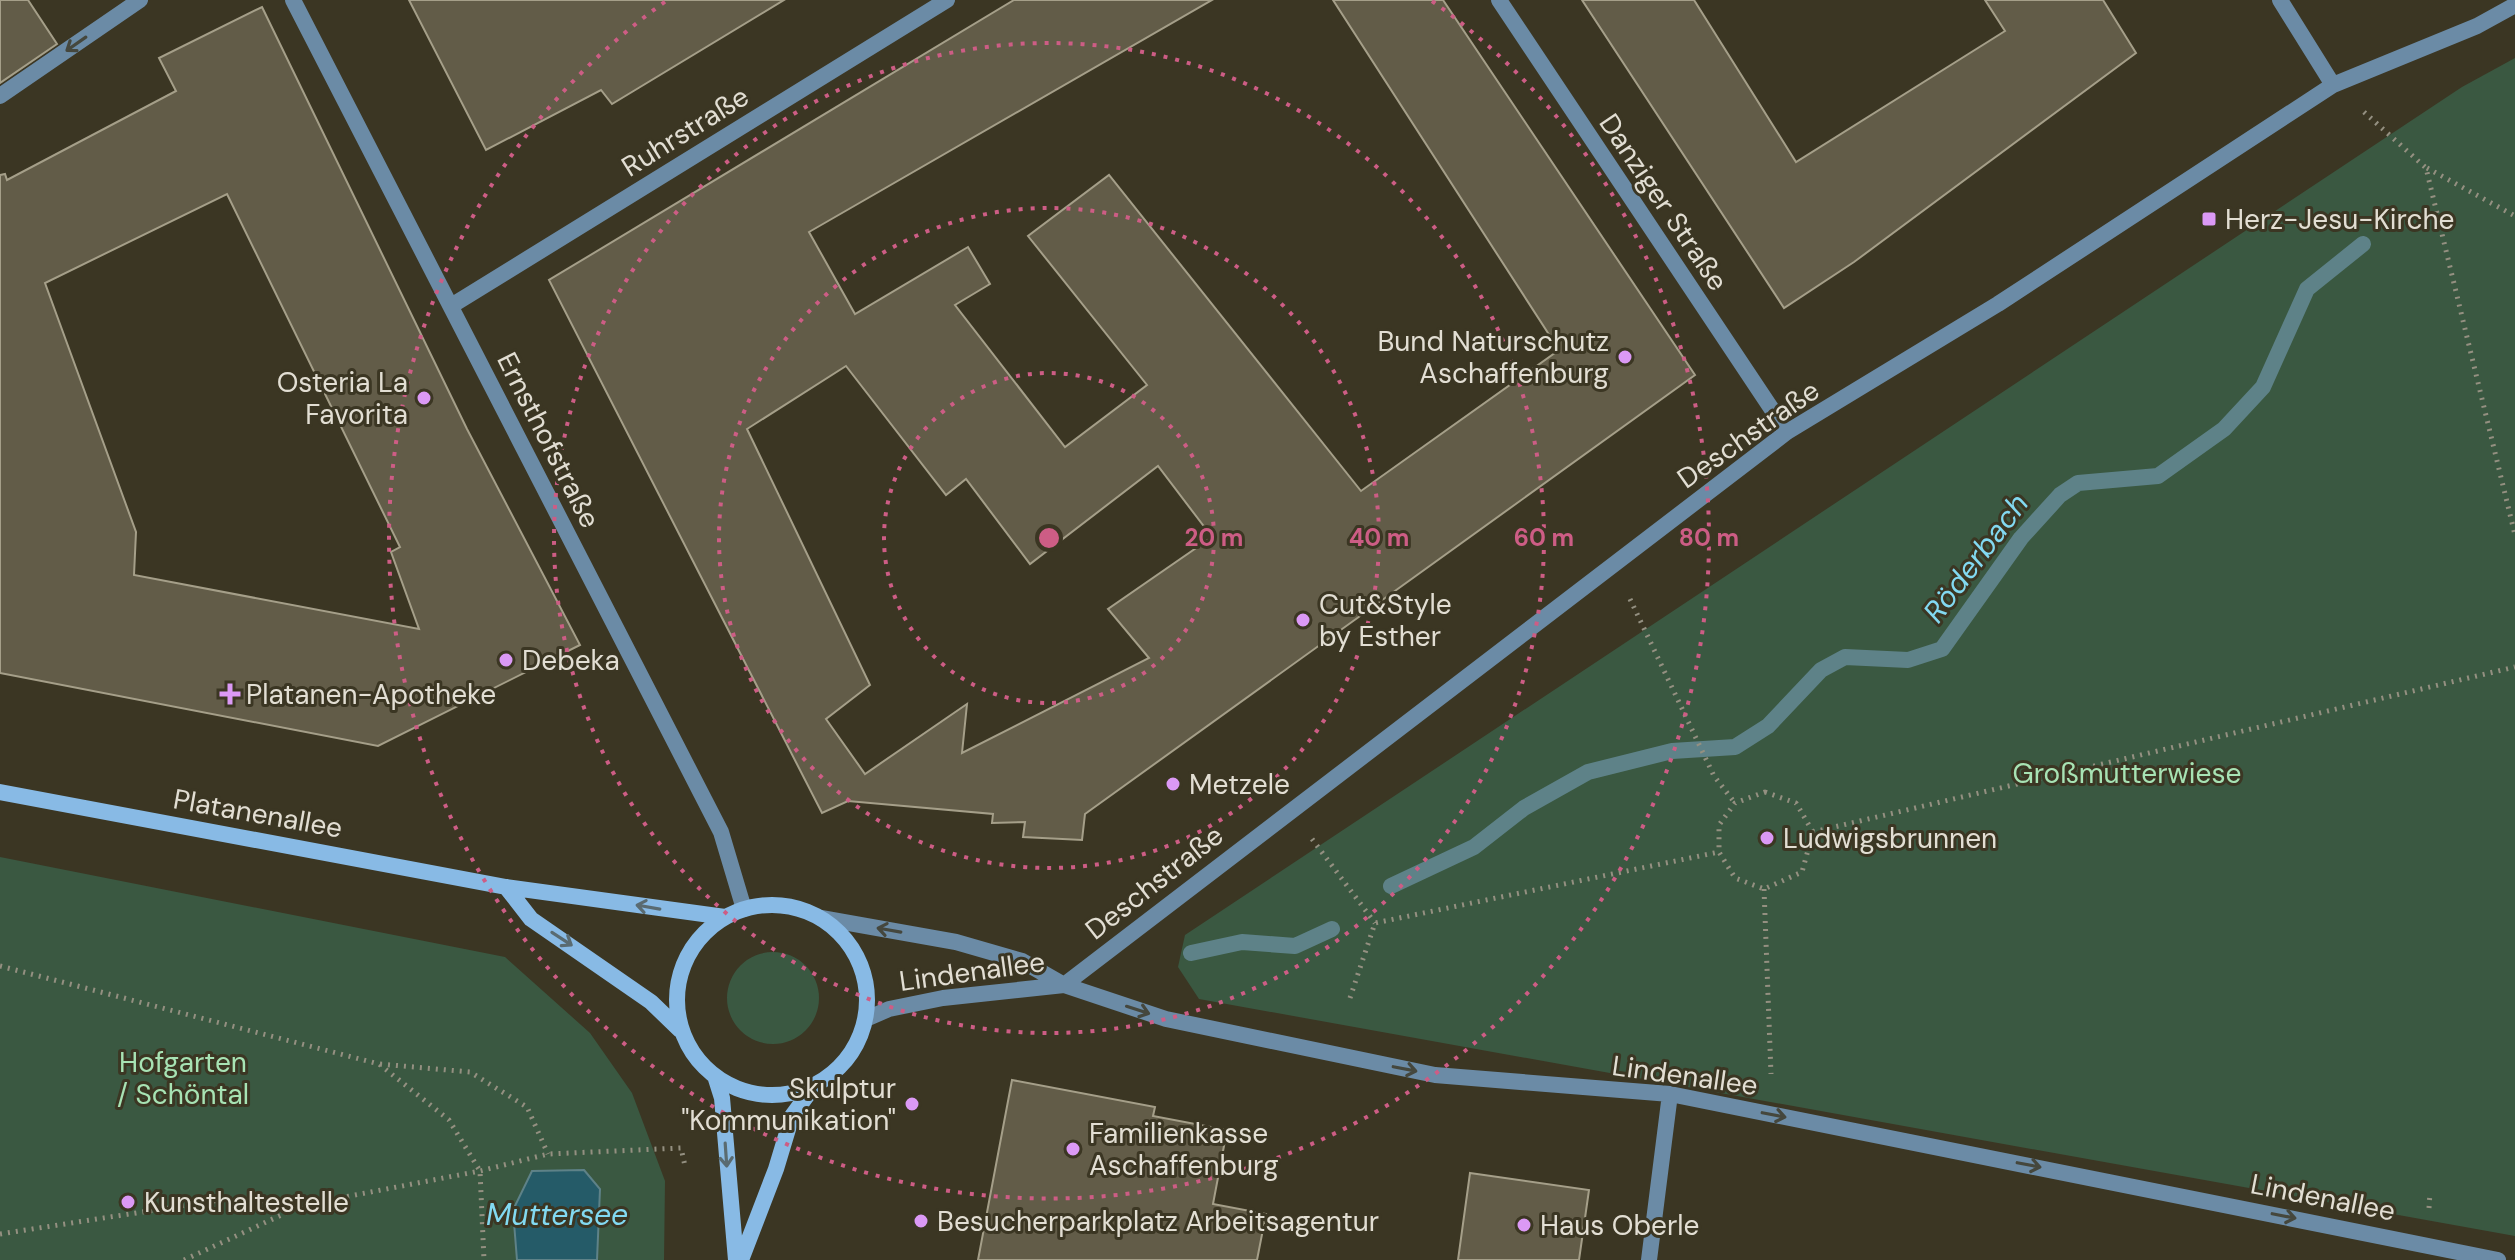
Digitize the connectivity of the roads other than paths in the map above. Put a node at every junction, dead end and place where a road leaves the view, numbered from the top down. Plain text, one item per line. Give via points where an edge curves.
1 (140, 0) edge
2 (293, 0) edge
3 (947, 0) edge
4 (1499, 0) edge
5 (2280, 0) edge
6 (2515, 5) edge
7 (2333, 85) junction
8 (0, 96) edge
9 (451, 306) junction
10 (1787, 432) junction
11 (0, 792) edge
12 (506, 887) junction
13 (744, 909) junction
14 (725, 917) junction
15 (821, 918) junction
16 (1064, 985) junction
17 (866, 1019) junction
18 (680, 1030) junction
19 (716, 1079) junction
20 (815, 1086) junction
21 (1670, 1094) junction
22 (738, 1260) edge
23 (1649, 1260) edge
24 (2498, 1260) edge

1 -> 8 street
2 - 9 street, Ernsthofstraße
3 - 9 street, Ruhrstraße
4 - 10 street, Danziger Straße
5 - 7 street
6 - 7 street, Deschstraße
7 - 10 street, Deschstraße via 1998,304
9 - 13 street, Ernsthofstraße via 721,832
10 - 16 street, Deschstraße
11 - 12 main road, Platanenallee
14 -> 12 main road, Platanenallee
12 -> 18 main road via 531,919 651,1002
13 - 14 main road
13 - 15 main road via 796,908
14 - 18 main road via 691,948 680,973 675,1000
16 -> 15 street via 1022,961 956,942
15 - 17 main road via 845,935 859,960 867,989
16 - 17 street, Lindenallee via 943,998
16 -> 21 street, Lindenallee via 1166,1019 1435,1075
17 - 20 main road via 847,1058
18 - 19 main road via 694,1057
19 - 20 main road via 762,1096 790,1095
19 -> 22 main road
20 - 22 main road via 792,1116
21 - 23 street
21 -> 24 street, Lindenallee

